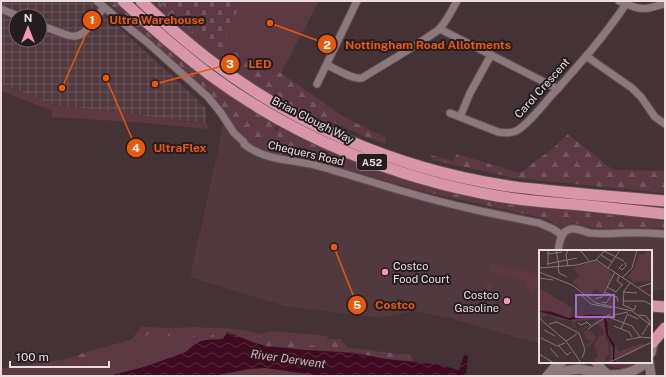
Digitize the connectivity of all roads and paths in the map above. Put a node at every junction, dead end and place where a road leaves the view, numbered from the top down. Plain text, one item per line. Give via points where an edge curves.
1 (97, 1) edge
2 (123, 1) edge
3 (140, 1) edge
4 (357, 1) edge
5 (457, 1) edge
6 (623, 3) edge
7 (665, 4) edge
8 (104, 7) junction
9 (48, 28) edge
10 (440, 29) junction
11 (491, 55) junction
12 (586, 56) junction
13 (327, 65) junction
14 (317, 84) dead end
15 (558, 88) junction
16 (450, 113) dead end
17 (460, 117) junction
18 (665, 124) edge
19 (665, 202) edge
20 (665, 214) edge
21 (665, 234) edge
22 (562, 235) junction
23 (558, 250) edge
24 (652, 306) edge
25 (665, 306) edge
26 (665, 328) edge
27 (652, 345) edge
28 (561, 363) edge
29 (597, 363) edge
30 (646, 363) edge
31 (647, 363) edge
32 (612, 375) edge
33 (547, 376) edge
34 (551, 376) edge
35 (650, 376) edge

1 - 8 street, Chequers Road
2 - 20 highway, Brian Clough Way / A52 via 195,64 238,94 287,124 343,151 426,180 497,196
3 - 19 highway, Brian Clough Way / A52 via 199,51 250,88 301,118 377,152 465,178 503,185
4 - 13 street
5 - 10 street
6 - 7 street via 646,9
6 - 12 street, Carol Crescent via 618,16
8 - 9 street via 84,33 77,36 68,36
8 - 22 street, Chequers Road via 208,97 234,133 250,149 271,157 311,164 420,196 539,223
10 - 11 street
10 - 13 street via 362,78 358,79
11 - 15 street
11 - 17 street
12 - 15 street, Carol Crescent
12 - 18 street via 632,88
13 - 14 street
15 - 17 street, Carol Crescent via 526,124 516,131 498,132
16 - 17 street, Carol Crescent
21 - 22 street via 595,234 572,229
22 - 23 street
24 - 25 highway
26 - 27 highway
28 - 33 street
29 - 32 street
30 - 32 street via 628,374
31 - 35 street
32 - 34 street via 579,369

